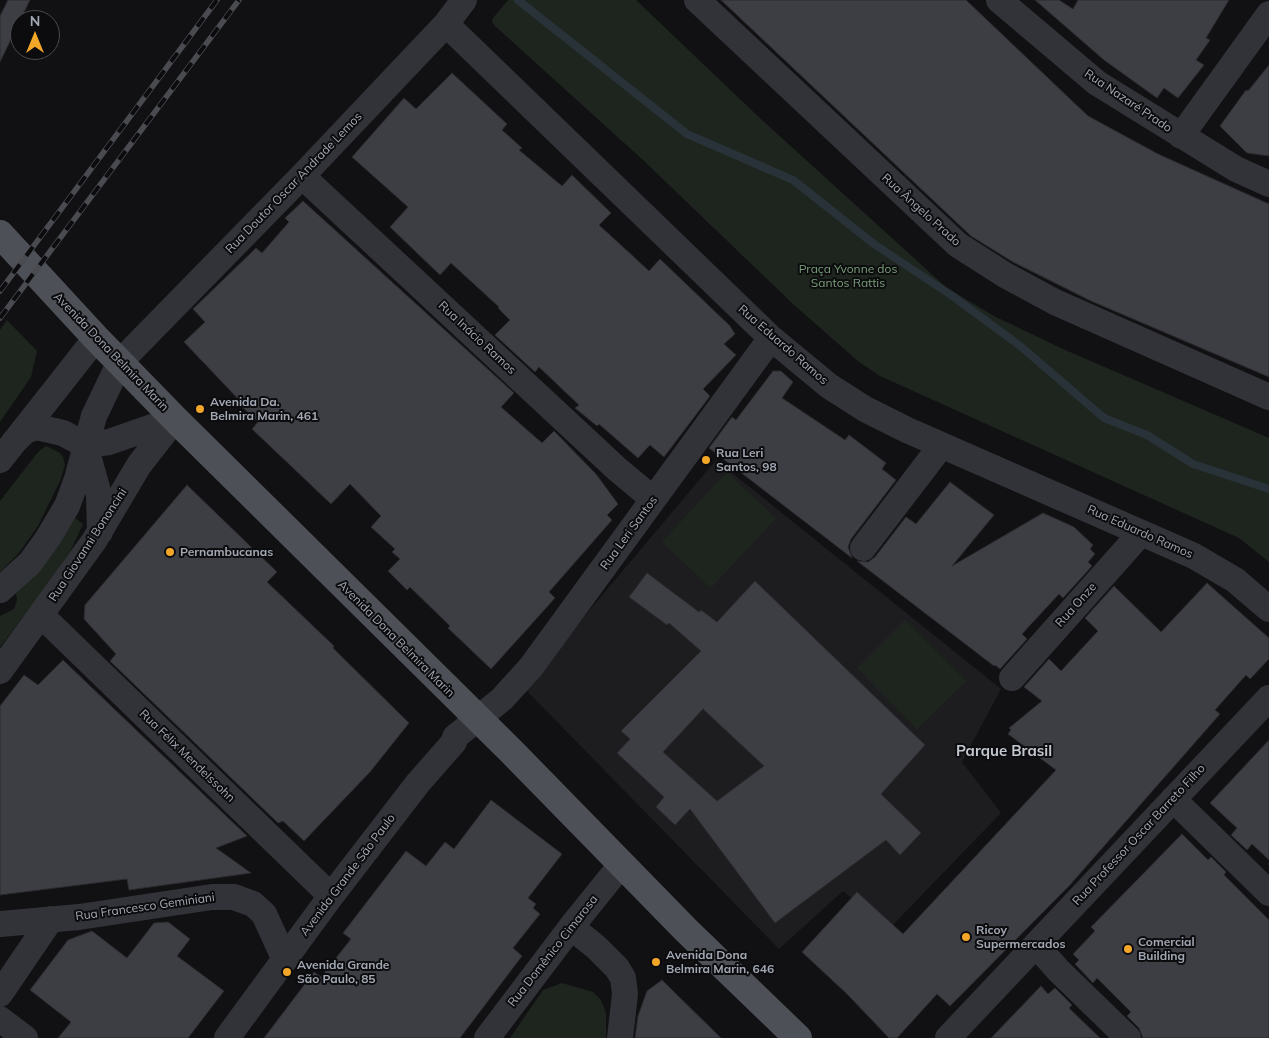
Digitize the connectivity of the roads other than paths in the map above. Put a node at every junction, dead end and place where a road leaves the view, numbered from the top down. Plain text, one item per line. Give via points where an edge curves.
1 (464, 0) edge
2 (697, 0) edge
3 (999, 0) edge
4 (1269, 14) edge
5 (446, 24) junction
6 (1181, 136) junction
7 (302, 176) junction
8 (1269, 184) edge
9 (0, 234) edge
10 (96, 338) junction
11 (771, 338) junction
12 (120, 362) junction
13 (1269, 397) edge
14 (176, 419) junction
15 (85, 445) junction
16 (941, 446) junction
17 (7, 451) edge
18 (653, 500) junction
19 (100, 532) junction
20 (1141, 533) junction
21 (863, 548) dead end
22 (0, 590) edge
23 (1269, 609) edge
24 (42, 616) junction
25 (0, 671) edge
26 (1012, 678) dead end
27 (1269, 698) edge
28 (478, 719) junction
29 (1173, 799) junction
30 (621, 865) junction
31 (1269, 893) edge
32 (331, 896) junction
33 (51, 919) junction
34 (0, 924) edge
35 (571, 927) junction
36 (1036, 945) junction
37 (285, 960) junction
38 (0, 994) edge
39 (0, 1019) edge
40 (25, 1038) edge
41 (227, 1038) edge
42 (487, 1038) edge
43 (620, 1038) edge
44 (798, 1038) edge
45 (948, 1038) edge
46 (1128, 1038) edge

1 - 5 street, Rua Doutor Oscar Andrade Lemos
2 - 13 street, Rua Ângelo Prado via 958,245 1055,302
3 - 6 street, Rua Nazaré Prado via 1096,83
4 - 6 street
5 - 7 street, Rua Doutor Oscar Andrade Lemos
5 - 11 street, Rua Eduardo Ramos
6 - 8 street, Rua Nazaré Prado
7 - 12 street, Rua Doutor Oscar Andrade Lemos
7 - 18 street, Rua Inácio Ramos
9 - 10 main road, Avenida Dona Belmira Marin
10 - 12 main road, Avenida Dona Belmira Marin
10 - 17 street
11 - 16 street, Rua Eduardo Ramos via 829,386 865,409
11 - 18 street, Rua Leri Santos
12 - 14 main road, Avenida Dona Belmira Marin
12 - 15 street, Rua Doutor Oscar Andrade Lemos via 94,416
14 - 15 street via 109,442
14 - 19 street, Rua Giovanni Bononcini via 138,465
14 - 28 main road, Avenida Dona Belmira Marin
15 - 17 street via 63,433 37,427 25,431
15 - 19 street via 99,495
15 - 22 street, Rua Doutor Oscar Andrade Lemos via 67,506 30,563
16 - 20 street, Rua Eduardo Ramos
16 - 21 street
18 - 28 street, Rua Leri Santos via 531,667 502,699
19 - 24 street, Rua Giovanni Bononcini
20 - 23 street, Rua Eduardo Ramos via 1202,560 1235,580
20 - 26 street, Rua Onze
24 - 25 street, Rua Giovanni Bononcini
24 - 32 street, Rua Félix Mendelssohn
27 - 29 street, Rua Professor Oscar Barreto Filho
28 - 30 main road, Avenida Dona Belmira Marin
28 - 32 street, Avenida Grande São Paulo via 456,737
29 - 31 street
29 - 36 street, Rua Professor Oscar Barreto Filho
30 - 35 street, Rua Domênico Cimarosa
30 - 44 main road, Avenida Dona Belmira Marin
32 - 37 street, Avenida Grande São Paulo
33 - 34 street, Rua Francesco Geminiani
33 - 37 street, Rua Francesco Geminiani via 212,897 234,897 253,904 264,914
33 - 38 street
35 - 42 street, Rua Domênico Cimarosa
35 - 43 street via 596,947 623,978 626,994
36 - 45 street, Rua Professor Oscar Barreto Filho
36 - 46 street
37 - 41 street, Avenida Grande São Paulo
39 - 40 street

